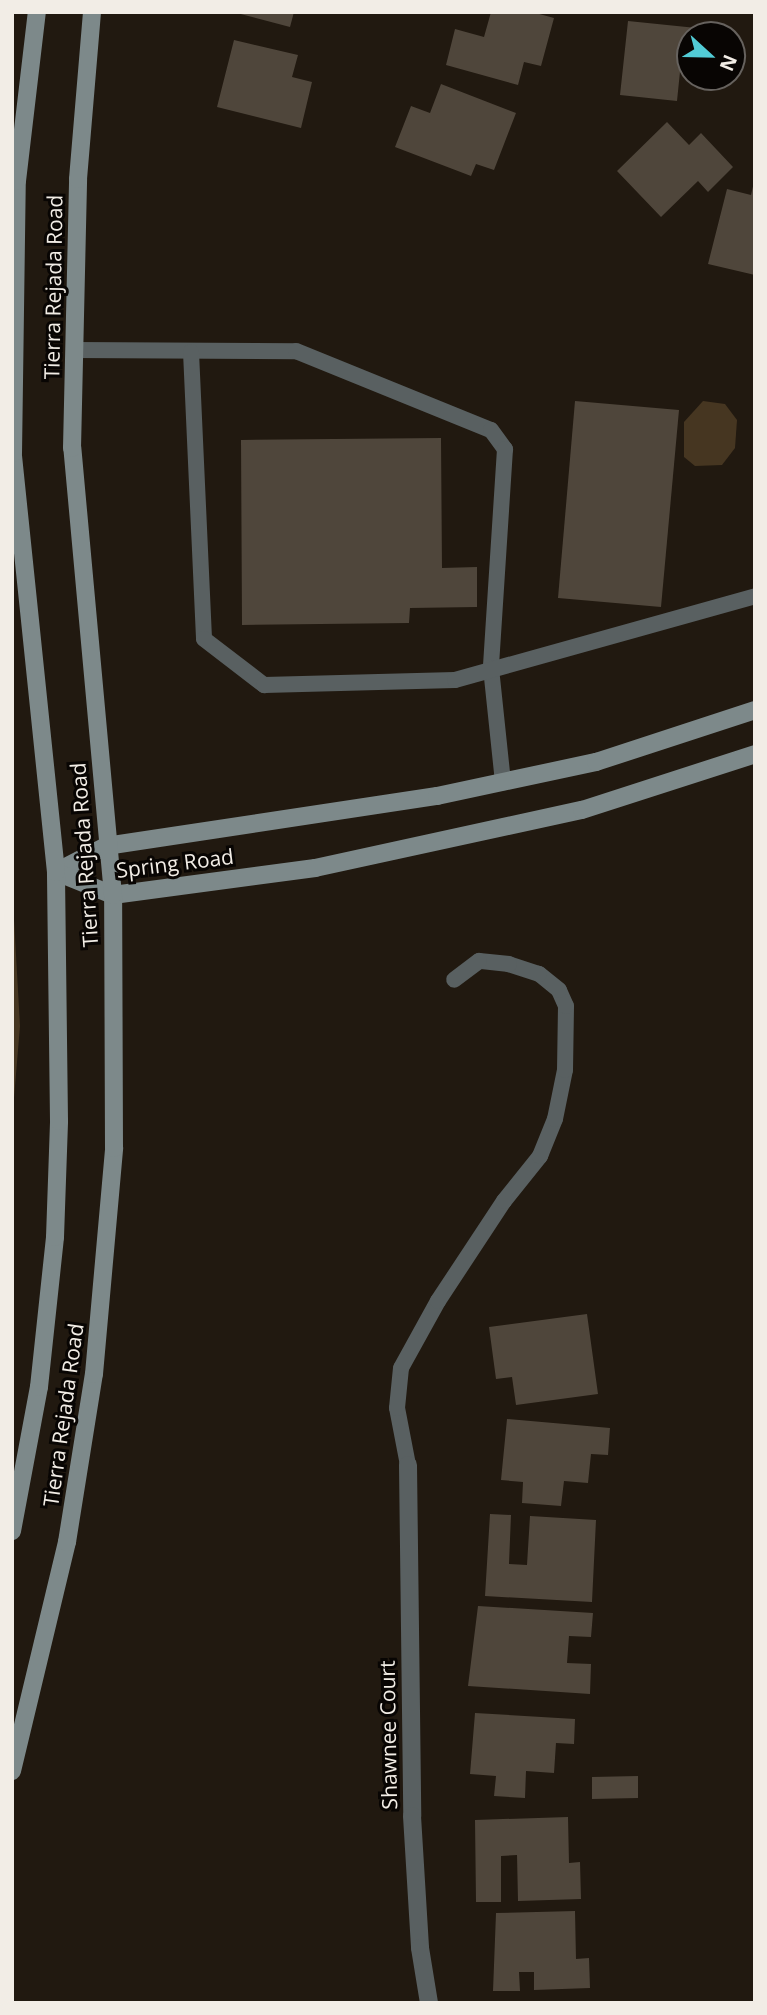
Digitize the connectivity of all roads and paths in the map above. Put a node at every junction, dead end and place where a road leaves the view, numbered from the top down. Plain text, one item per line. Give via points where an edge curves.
1 (37, 12) edge
2 (92, 12) edge
3 (74, 350) junction
4 (191, 352) junction
5 (755, 596) edge
6 (491, 668) junction
7 (755, 710) edge
8 (755, 754) edge
9 (503, 782) junction
10 (106, 846) junction
11 (57, 872) junction
12 (114, 895) junction
13 (454, 980) dead end
14 (408, 1465) joint
15 (12, 1531) edge
16 (12, 1771) edge
17 (429, 2003) edge

1 - 11 main road, Tierra Rejada Road via 17,181 13,453
2 - 3 main road, Tierra Rejada Road via 78,179
3 - 4 lane
3 - 10 main road, Tierra Rejada Road via 72,447
4 - 6 lane via 296,351 491,430 505,449
4 - 6 lane via 204,639 264,685 455,680
5 - 6 lane
6 - 9 lane
7 - 9 main road, Spring Road via 596,762
8 - 12 main road, Spring Road via 582,810 503,830 315,868
9 - 10 main road, Spring Road
10 - 11 main road, Spring Road
10 - 12 main road, Tierra Rejada Road
11 - 12 main road, Spring Road
11 - 15 main road, Tierra Rejada Road via 60,1006 55,1237 38,1387
12 - 16 main road, Tierra Rejada Road via 114,1148 94,1374 56,1596
13 - 14 lane via 479,961 539,974 559,990 566,1006 565,1070 555,1119 540,1156 446,1289 401,1368 397,1408
14 - 17 street, Shawnee Court via 412,1816 420,1948

